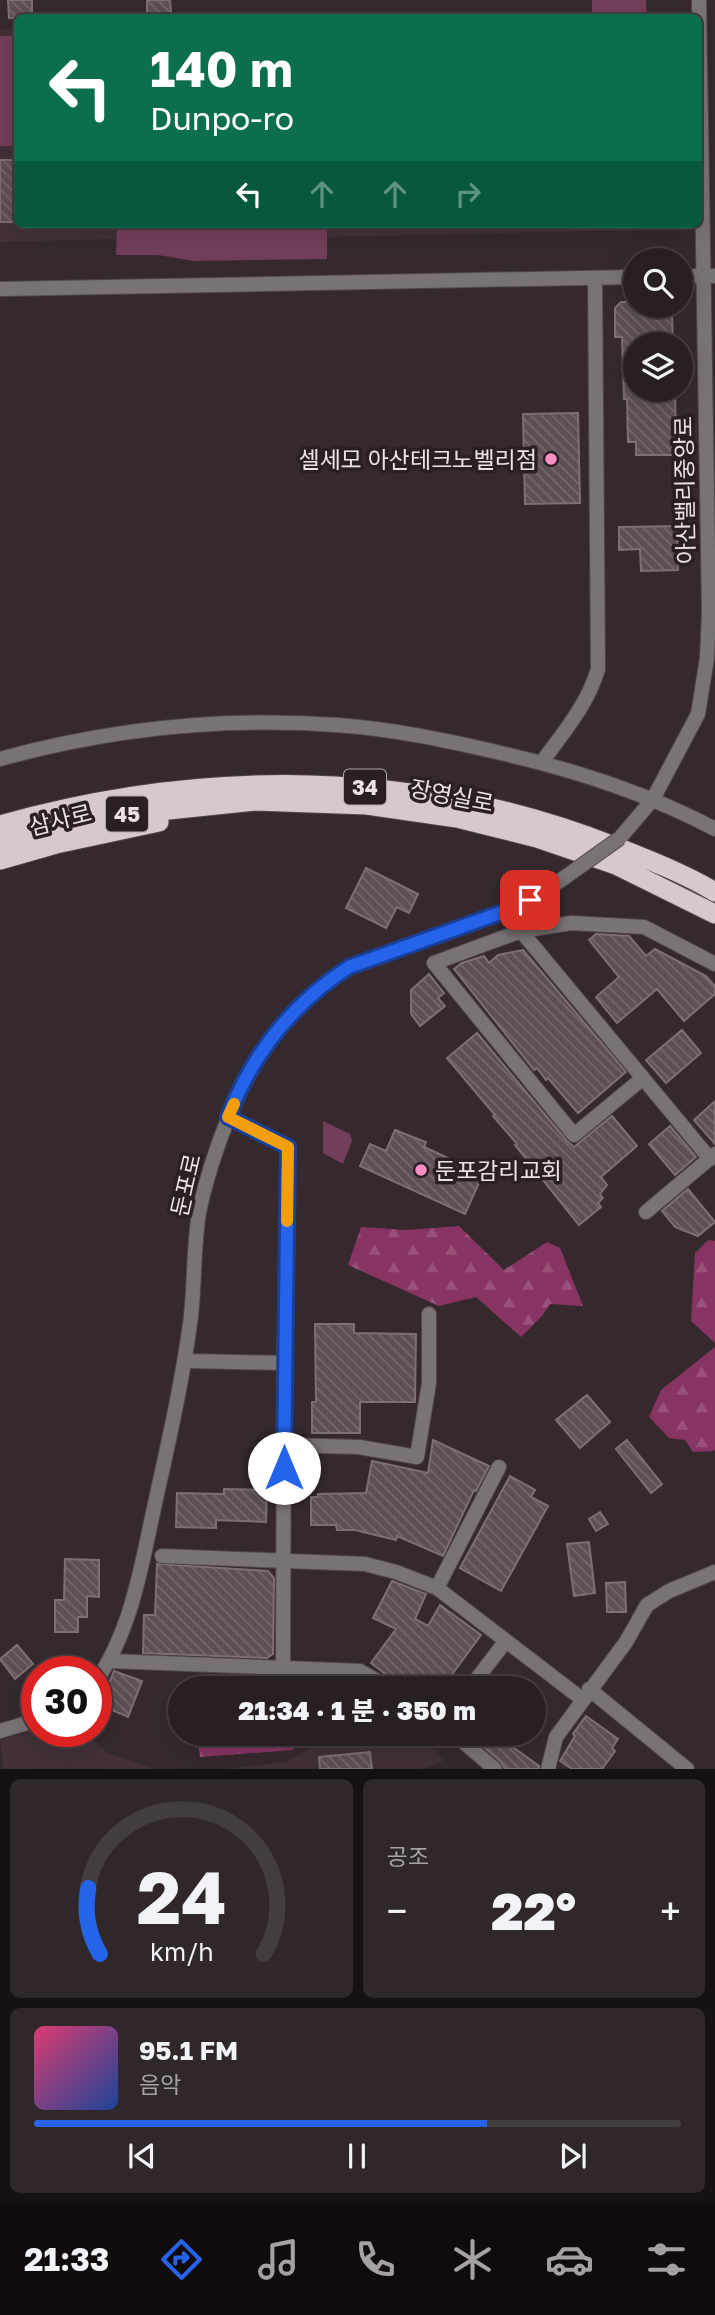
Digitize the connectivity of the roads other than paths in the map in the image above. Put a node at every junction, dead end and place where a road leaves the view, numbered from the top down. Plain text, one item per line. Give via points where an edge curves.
1 (702, 83) edge
2 (709, 276) edge
3 (623, 277) edge
4 (595, 278) junction
5 (0, 289) edge
6 (0, 759) edge
7 (542, 762) junction
8 (653, 799) junction
9 (256, 801) junction
10 (0, 825) edge
11 (715, 829) edge
12 (620, 838) joint
13 (0, 844) edge
14 (0, 860) edge
15 (715, 892) edge
16 (503, 912) junction
17 (715, 914) edge
18 (522, 931) junction
19 (715, 964) edge
20 (643, 1078) junction
21 (228, 1117) junction
22 (713, 1157) edge
23 (646, 1212) dead end
24 (429, 1314) dead end
25 (192, 1361) dead end
26 (284, 1363) junction
27 (284, 1445) junction
28 (499, 1467) dead end
29 (162, 1556) dead end
30 (284, 1561) junction
31 (715, 1572) edge
32 (437, 1588) junction
33 (505, 1642) junction
34 (112, 1656) edge
35 (112, 1661) edge
36 (283, 1667) junction
37 (369, 1676) edge
38 (478, 1676) edge
39 (585, 1694) junction
40 (21, 1725) edge
41 (0, 1731) edge
42 (468, 1746) edge
43 (495, 1769) edge
44 (548, 1769) edge
45 (687, 1769) edge

1 - 2 street, 아산밸리중앙로
2 - 8 street, 아산밸리중앙로 via 707,657 698,714
3 - 4 street
4 - 5 street
4 - 7 street via 598,669 585,702
6 - 7 street via 99,737 217,723 381,729
7 - 8 street
8 - 11 street
8 - 12 street, 아산밸리중앙로
9 - 13 highway, 장영실로 / 45 via 120,815
9 - 14 highway, 삼사로 / 34
9 - 17 highway, 장영실로 / 34 via 367,805 457,818 616,865
10 - 15 highway, 장영실로 / 34 via 111,798 182,788 267,783 384,789 482,804 536,818 662,864
12 - 16 street, 둔포로, bridge via 530,900
16 - 18 street
16 - 21 street, 둔포로 via 386,952 330,979 285,1021 261,1052
18 - 19 street via 571,923 644,927
18 - 20 street
18 - 20 street via 434,963 574,1135
20 - 22 street
21 - 26 street via 288,1147
21 - 34 street, 둔포로 via 199,1213 190,1324 145,1554
22 - 23 street
24 - 27 street via 429,1383 417,1457 359,1447
25 - 26 street
26 - 27 street
27 - 30 street
28 - 32 street
29 - 30 street
30 - 32 street via 365,1564
30 - 36 street
31 - 39 street via 647,1605 626,1642
32 - 33 street
33 - 38 street
33 - 39 street
35 - 36 street
36 - 37 street via 360,1671
39 - 44 street via 556,1738
39 - 45 street
40 - 41 street
42 - 43 street

